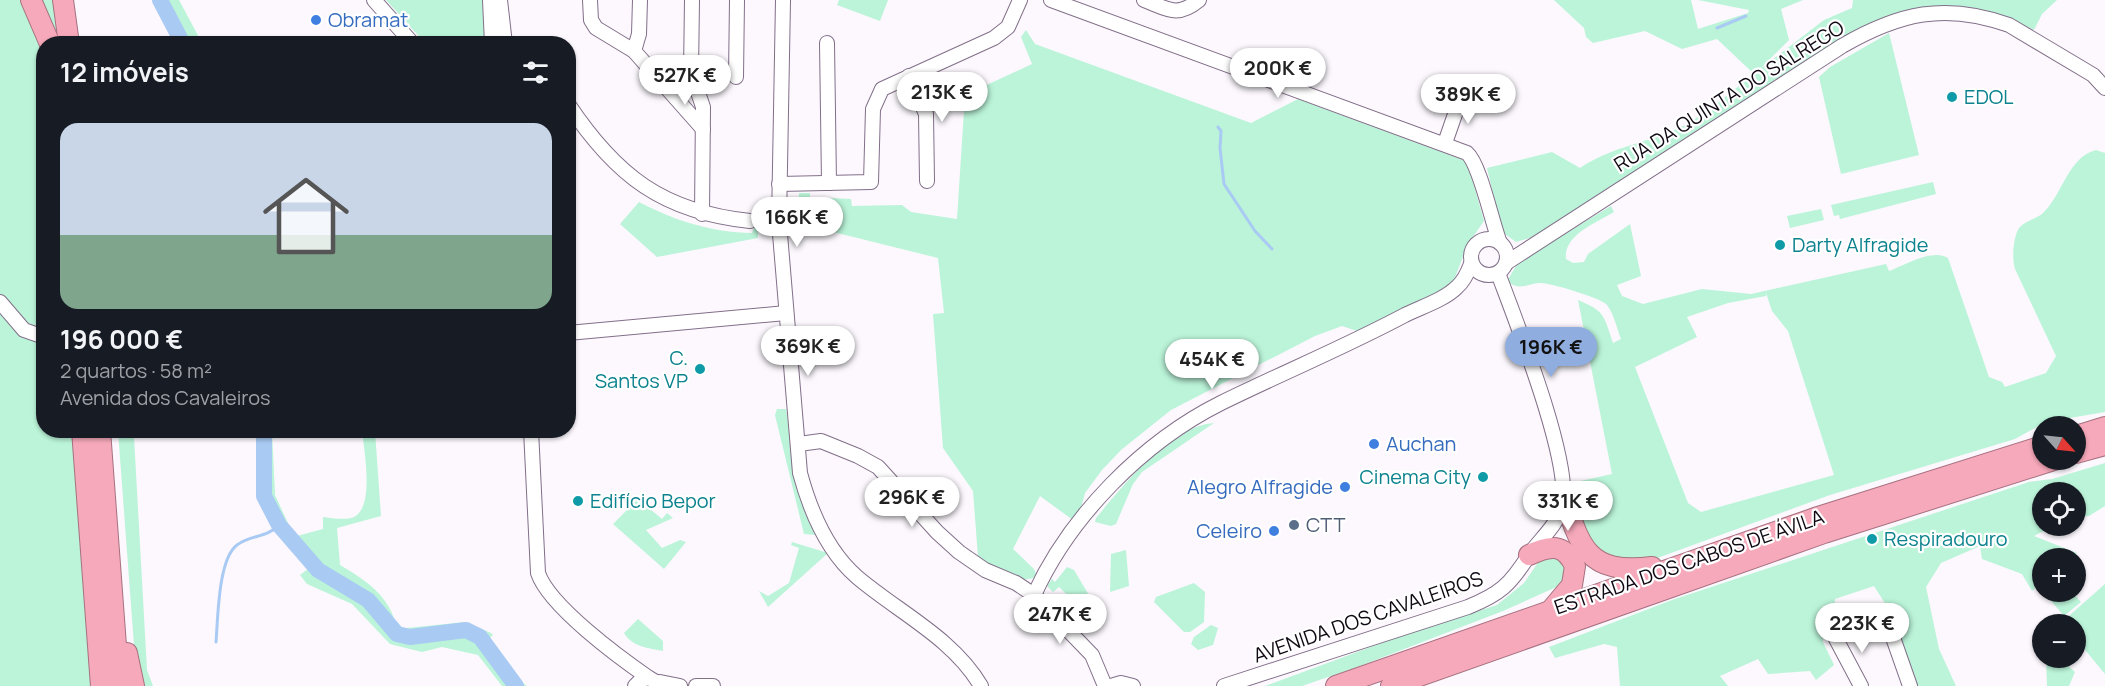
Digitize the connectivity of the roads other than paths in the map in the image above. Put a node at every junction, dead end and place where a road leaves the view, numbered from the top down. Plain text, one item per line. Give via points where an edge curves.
1 (31, 0) edge
2 (45, 0) edge
3 (63, 0) edge
4 (374, 0) edge
5 (490, 0) edge
6 (500, 0) edge
7 (590, 0) edge
8 (640, 0) edge
9 (692, 0) edge
10 (737, 0) edge
11 (783, 0) edge
12 (1020, 0) edge
13 (1051, 0) edge
14 (1144, 0) edge
15 (1199, 0) edge
16 (47, 36) edge
17 (50, 36) edge
18 (68, 36) edge
19 (406, 36) edge
20 (492, 36) edge
21 (504, 36) edge
22 (826, 43) dead end
23 (634, 51) junction
24 (909, 76) junction
25 (2099, 76) edge
26 (736, 77) dead end
27 (2105, 88) edge
28 (1461, 97) dead end
29 (576, 116) edge
30 (704, 129) junction
31 (1445, 143) junction
32 (927, 181) dead end
33 (829, 183) junction
34 (779, 184) junction
35 (702, 214) junction
36 (1489, 214) junction
37 (750, 221) dead end
38 (1481, 241) junction
39 (1503, 246) junction
40 (1528, 248) junction
41 (1472, 264) junction
42 (1502, 268) junction
43 (0, 304) edge
44 (786, 313) junction
45 (576, 332) edge
46 (36, 334) edge
47 (2105, 427) edge
48 (2086, 433) edge
49 (83, 438) edge
50 (101, 438) edge
51 (531, 438) edge
52 (799, 444) junction
53 (2105, 445) edge
54 (2032, 449) edge
55 (2086, 450) edge
56 (2032, 467) edge
57 (1563, 491) junction
58 (1529, 555) junction
59 (1684, 563) junction
60 (1034, 595) junction
61 (1550, 611) junction
62 (1884, 612) dead end
63 (114, 613) junction
64 (1835, 637) dead end
65 (1476, 656) junction
66 (626, 662) junction
67 (657, 682) edge
68 (101, 686) edge
69 (119, 686) edge
70 (134, 686) edge
71 (635, 686) edge
72 (680, 686) edge
73 (696, 686) edge
74 (713, 686) edge
75 (981, 686) edge
76 (1105, 686) edge
77 (1111, 686) edge
78 (1133, 686) edge
79 (1224, 686) edge
80 (1336, 686) edge
81 (1390, 686) edge
82 (1420, 686) edge
83 (1861, 686) edge
84 (1910, 686) edge

1 - 16 highway
2 - 17 highway
3 - 18 highway
4 - 19 street
5 - 20 street
6 - 21 street
7 - 23 street via 591,20 596,28
8 - 23 street
9 - 30 street via 691,72 703,107
10 - 26 street
11 - 34 street
12 - 24 street via 1008,27 994,38
13 - 31 street
14 - 15 street via 1177,12
22 - 33 street
23 - 30 street
24 - 32 street via 926,114
24 - 33 street via 882,89 876,98 871,182
25 - 27 street, RUA DA QUINTA DO SALREGO
25 - 40 street, RUA DA QUINTA DO SALREGO via 2009,25 1983,17 1943,13 1898,19 1842,46
28 - 31 street
29 - 35 street via 618,167 662,198
30 - 35 street
31 - 36 street via 1467,153 1476,163
33 - 34 street
34 - 44 street
35 - 37 street
36 - 38 street
36 - 39 street
38 - 39 street via 1491,239
38 - 41 street via 1470,254
39 - 40 street
39 - 42 street
40 - 42 street, RUA DA QUINTA DO SALREGO
41 - 42 street via 1480,274 1492,276
41 - 60 street via 1456,288 1352,343 1219,404 1151,447 1120,475 1083,519
42 - 57 street, AVENIDA DOS CAVALEIROS via 1550,422
43 - 46 street via 24,330
44 - 45 street
44 - 52 street
47 - 48 highway
49 - 68 highway
50 - 63 highway
51 - 66 street via 538,573 573,616
52 - 60 street via 821,441 878,467 959,552
52 - 75 street via 800,473 808,501 832,547 856,576 960,657
53 - 55 highway
54 - 59 highway, ESTRADA DOS CABOS DE ÁVILA
56 - 65 highway, ESTRADA DOS CABOS DE ÁVILA via 1824,533
57 - 58 street, AVENIDA DOS CAVALEIROS via 1555,523
57 - 59 highway via 1586,551 1598,563 1628,570
58 - 61 highway via 1558,547 1575,566 1572,585
58 - 79 street, AVENIDA DOS CAVALEIROS via 1504,590 1484,600
59 - 61 highway, ESTRADA DOS CABOS DE ÁVILA
60 - 76 street via 1092,655
61 - 80 highway, ESTRADA DOS CABOS DE ÁVILA
62 - 84 street
63 - 69 highway
63 - 70 highway
64 - 83 street
65 - 81 highway, ESTRADA DOS CABOS DE ÁVILA
65 - 82 highway via 1453,674
66 - 67 street
66 - 71 street
67 - 71 street
67 - 72 street
73 - 74 street
77 - 78 street

